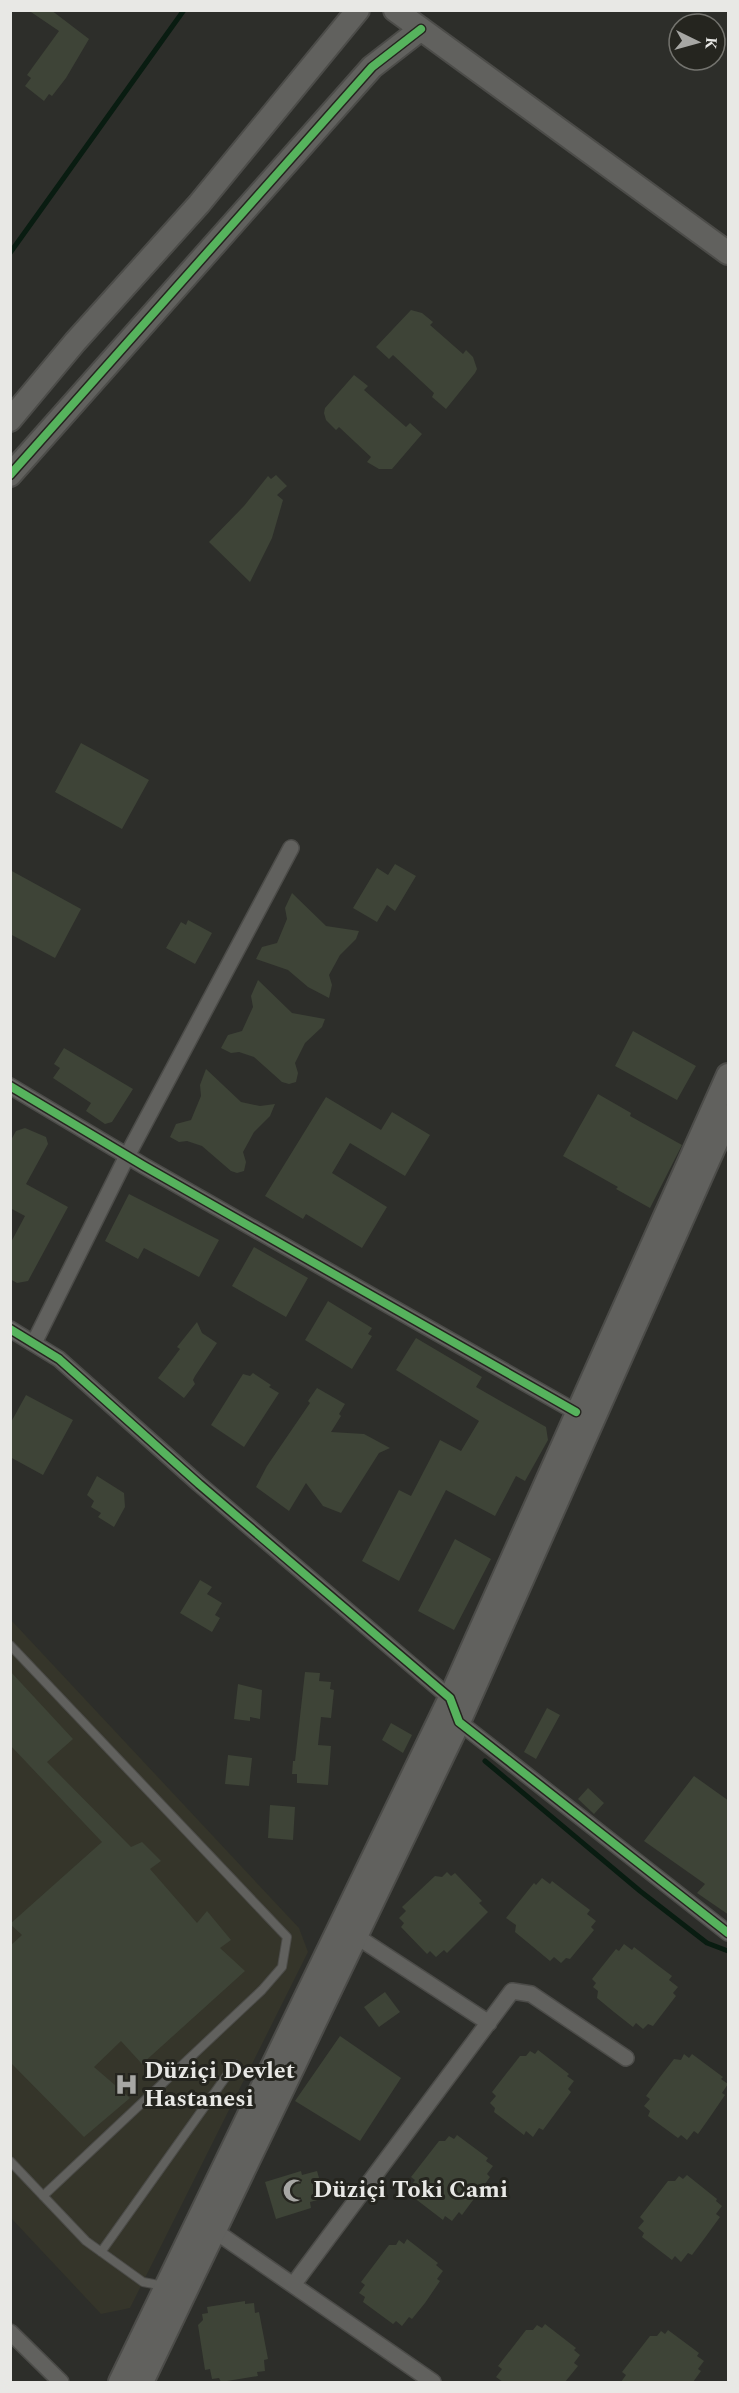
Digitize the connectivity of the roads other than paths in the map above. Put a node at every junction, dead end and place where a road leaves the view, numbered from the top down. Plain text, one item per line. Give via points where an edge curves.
1 (358, 10) edge
2 (395, 10) edge
3 (421, 29) junction
4 (729, 253) edge
5 (10, 420) edge
6 (10, 475) edge
7 (291, 848) dead end
8 (729, 1075) edge
9 (12, 1091) edge
10 (729, 1116) edge
11 (127, 1156) junction
12 (10, 1329) edge
13 (34, 1343) junction
14 (576, 1412) junction
15 (10, 1645) edge
16 (450, 1698) junction
17 (459, 1722) junction
18 (729, 1933) edge
19 (356, 1936) junction
20 (489, 2023) junction
21 (626, 2058) dead end
22 (236, 2064) dead end
23 (10, 2162) edge
24 (44, 2196) junction
25 (215, 2231) junction
26 (101, 2252) junction
27 (293, 2285) junction
28 (165, 2286) junction
29 (10, 2332) edge
30 (61, 2382) edge
31 (120, 2382) edge
32 (142, 2382) edge
33 (433, 2382) edge

1 - 5 main road via 199,204
2 - 3 main road
3 - 4 main road
3 - 6 main road via 372,67
7 - 11 street
8 - 14 main road
9 - 11 street
10 - 17 main road
11 - 13 street
11 - 14 street
12 - 13 street
13 - 16 street via 59,1359
14 - 16 main road
15 - 24 lane via 287,1937 282,1967 262,1990
16 - 17 street
16 - 28 main road
17 - 18 street
17 - 19 main road
19 - 20 street
19 - 25 main road
20 - 21 street via 512,1991 531,1994
20 - 27 street
22 - 26 lane
23 - 24 lane
24 - 26 lane
25 - 27 street
25 - 32 main road
26 - 28 lane via 143,2282
27 - 33 street
28 - 31 main road
29 - 30 street

